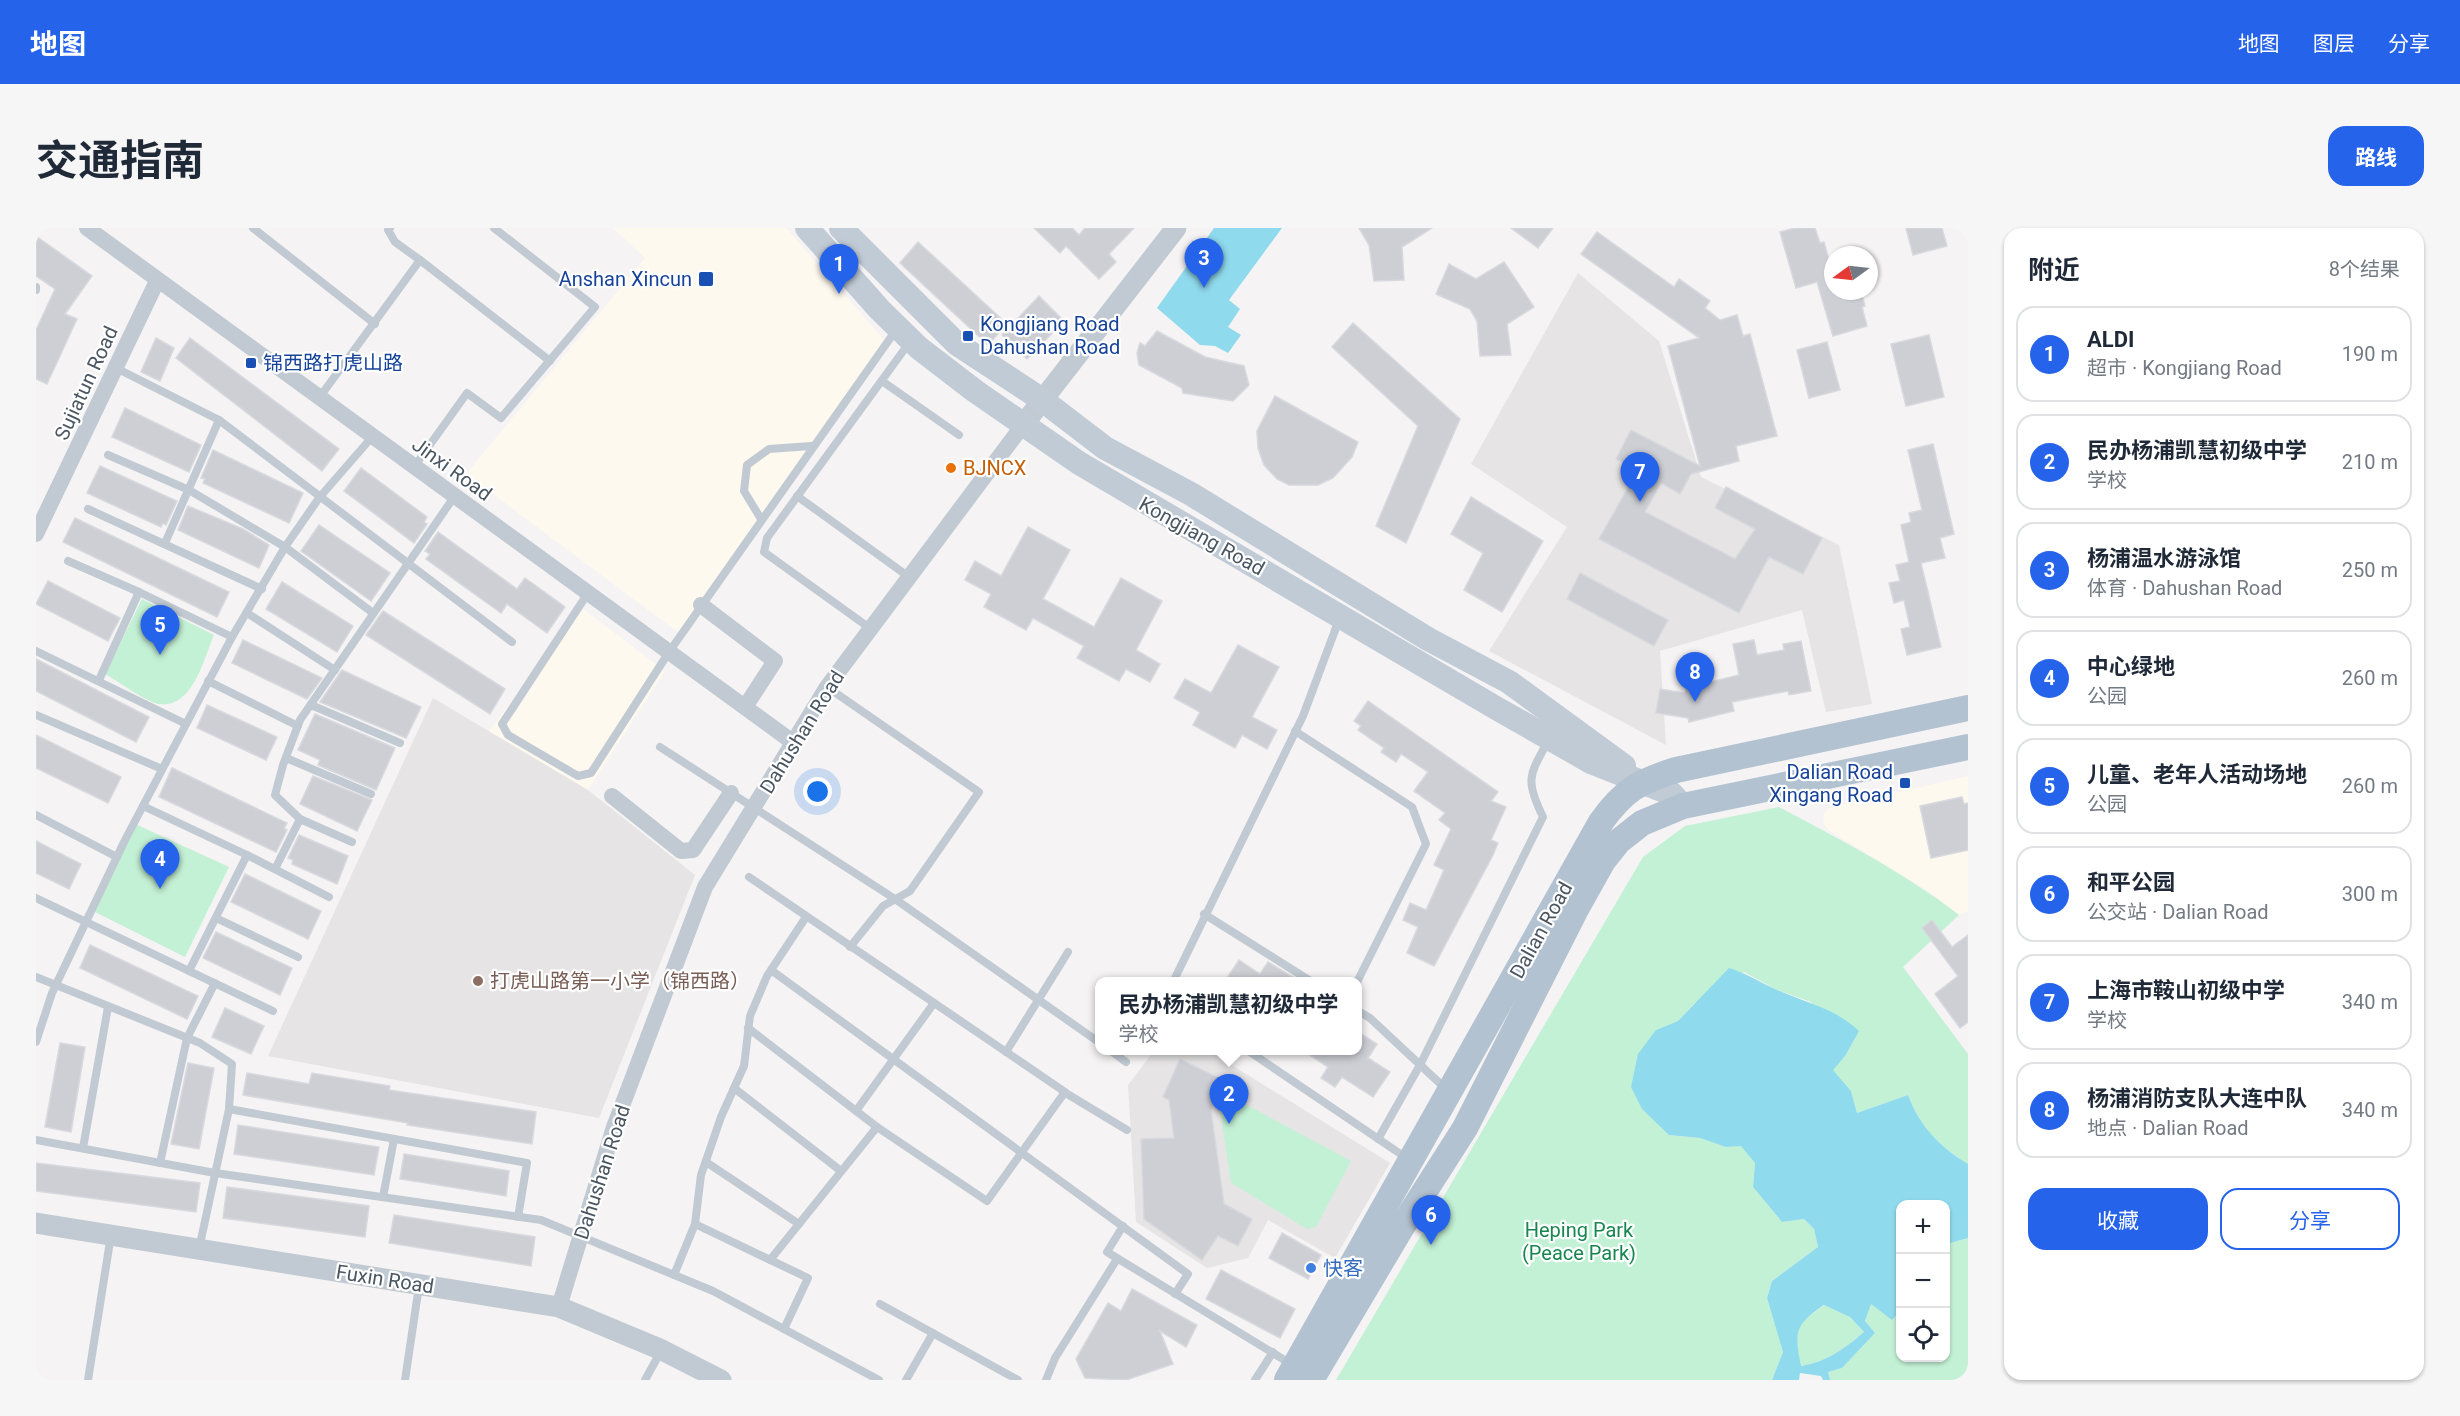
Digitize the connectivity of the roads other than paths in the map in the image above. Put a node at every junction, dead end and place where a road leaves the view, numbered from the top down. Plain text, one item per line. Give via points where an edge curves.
1 (87, 228) edge
2 (253, 228) edge
3 (390, 228) edge
4 (494, 228) edge
5 (807, 228) edge
6 (841, 228) edge
7 (1176, 228) edge
8 (420, 260) junction
9 (157, 281) junction
10 (375, 324) junction
11 (905, 334) junction
12 (550, 361) junction
13 (116, 368) junction
14 (882, 381) junction
15 (318, 398) junction
16 (1041, 399) junction
17 (219, 420) junction
18 (1023, 425) junction
19 (959, 435) dead end
20 (372, 437) junction
21 (812, 446) junction
22 (108, 455) dead end
23 (414, 467) junction
24 (189, 490) junction
25 (798, 496) junction
26 (454, 497) junction
27 (319, 498) junction
28 (88, 509) dead end
29 (761, 519) junction
30 (36, 534) edge
31 (165, 543) junction
32 (285, 547) junction
33 (68, 561) dead end
34 (408, 562) junction
35 (909, 577) junction
36 (262, 589) junction
37 (139, 592) junction
38 (588, 593) junction
39 (701, 605) junction
40 (247, 613) junction
41 (373, 613) junction
42 (1341, 617) junction
43 (871, 628) junction
44 (232, 637) junction
45 (512, 642) dead end
46 (36, 651) edge
47 (669, 652) junction
48 (334, 670) junction
49 (99, 680) junction
50 (208, 681) junction
51 (827, 687) junction
52 (311, 705) junction
53 (745, 707) junction
54 (1968, 708) edge
55 (36, 715) edge
56 (186, 724) junction
57 (298, 726) junction
58 (1295, 731) junction
59 (1550, 739) junction
60 (400, 743) dead end
61 (794, 743) junction
62 (660, 747) dead end
63 (1968, 747) edge
64 (286, 758) junction
65 (162, 770) junction
66 (1643, 780) junction
67 (732, 792) junction
68 (371, 794) dead end
69 (612, 796) dead end
70 (143, 806) junction
71 (1683, 806) junction
72 (754, 807) junction
73 (36, 815) edge
74 (300, 819) junction
75 (352, 842) dead end
76 (247, 855) junction
77 (117, 857) junction
78 (275, 869) junction
79 (749, 877) dead end
80 (329, 897) dead end
81 (36, 898) edge
82 (895, 898) junction
83 (1204, 914) junction
84 (806, 917) junction
85 (216, 918) junction
86 (85, 923) junction
87 (850, 947) junction
88 (1068, 952) dead end
89 (298, 957) dead end
90 (771, 970) junction
91 (189, 971) junction
92 (36, 977) edge
93 (1175, 977) edge
94 (1306, 977) edge
95 (1359, 977) edge
96 (215, 984) junction
97 (55, 986) junction
98 (1038, 1000) junction
99 (934, 1004) junction
100 (108, 1007) junction
101 (273, 1011) dead end
102 (1362, 1013) edge
103 (748, 1028) junction
104 (38, 1032) edge
105 (187, 1038) junction
106 (1095, 1040) edge
107 (36, 1042) edge
108 (1006, 1052) junction
109 (1117, 1055) edge
110 (1254, 1055) edge
111 (893, 1060) junction
112 (1126, 1062) dead end
113 (1420, 1065) junction
114 (734, 1088) junction
115 (1064, 1092) junction
116 (1449, 1092) junction
117 (229, 1108) junction
118 (856, 1111) junction
119 (877, 1127) junction
120 (1127, 1130) dead end
121 (394, 1139) junction
122 (1378, 1139) junction
123 (36, 1140) edge
124 (83, 1148) junction
125 (1021, 1153) junction
126 (1410, 1161) junction
127 (706, 1162) junction
128 (160, 1163) junction
129 (841, 1171) junction
130 (215, 1173) junction
131 (383, 1197) junction
132 (518, 1217) junction
133 (36, 1223) edge
134 (695, 1224) junction
135 (799, 1224) junction
136 (1123, 1226) junction
137 (111, 1235) junction
138 (581, 1236) junction
139 (199, 1249) junction
140 (1117, 1259) junction
141 (770, 1260) junction
142 (674, 1275) junction
143 (420, 1284) junction
144 (1175, 1294) junction
145 (880, 1304) dead end
146 (559, 1307) junction
147 (784, 1329) junction
148 (933, 1333) junction
149 (662, 1350) junction
150 (1272, 1352) junction
151 (1297, 1375) edge
152 (88, 1380) edge
153 (405, 1380) edge
154 (645, 1380) edge
155 (721, 1380) edge
156 (879, 1380) edge
157 (906, 1380) edge
158 (1018, 1380) edge
159 (1046, 1380) edge
160 (1256, 1380) edge

1 - 9 street, Jinxi Road
2 - 10 lane
3 - 8 lane via 395,242
4 - 12 lane via 595,307
5 - 11 main road, Kongjiang Road
6 - 16 main road, Kongjiang Road via 957,344
7 - 16 street, Dahushan Road
8 - 10 lane
8 - 12 lane
9 - 13 street, Sujiatun Road
9 - 15 street, Jinxi Road
10 - 15 lane
11 - 14 lane
11 - 18 main road, Kongjiang Road
11 - 21 lane
12 - 23 lane via 501,418 467,393
13 - 17 lane
13 - 30 street, Sujiatun Road
14 - 19 lane
14 - 25 lane
15 - 20 street, Jinxi Road
16 - 18 street, Dahushan Road
16 - 66 main road, Kongjiang Road via 1105,448 1191,494 1428,639 1509,682
17 - 24 lane
17 - 27 lane
18 - 35 street, Dahushan Road
18 - 42 main road, Kongjiang Road via 1140,501
20 - 23 street, Jinxi Road
20 - 27 lane
21 - 29 lane
21 - 29 lane via 769,449 747,465 744,491
22 - 24 lane
23 - 26 street, Jinxi Road
24 - 31 lane
24 - 32 lane
25 - 35 lane
25 - 43 lane via 767,538 764,552
26 - 34 lane
26 - 38 street, Jinxi Road
27 - 32 lane
27 - 34 lane
28 - 31 lane
29 - 39 lane
31 - 36 lane
32 - 36 lane
32 - 41 lane
33 - 37 lane
34 - 41 lane
34 - 45 lane
35 - 43 street, Dahushan Road
36 - 40 lane
37 - 44 lane
37 - 49 lane
38 - 47 street, Jinxi Road
38 - 47 lane via 502,724 508,735 578,776 591,773
39 - 47 lane
39 - 53 street via 775,662
40 - 44 lane
40 - 48 lane
41 - 48 lane
42 - 58 lane
42 - 59 main road, Kongjiang Road
43 - 51 street, Dahushan Road
44 - 50 lane
46 - 49 lane
47 - 53 street, Jinxi Road
48 - 52 lane
49 - 56 lane
50 - 56 lane
50 - 57 lane
51 - 61 street, Dahushan Road
51 - 82 lane via 979,792 910,891
52 - 57 lane
52 - 60 lane
53 - 61 street, Jinxi Road
54 - 66 main road, Dalian Road
55 - 65 lane
56 - 65 lane
57 - 64 lane
58 - 83 lane
58 - 95 lane via 1412,807 1426,844
59 - 66 main road, Kongjiang Road via 1591,762
59 - 113 lane via 1530,774 1534,800 1543,817
61 - 72 street, Dahushan Road
62 - 67 lane
63 - 71 main road, Dalian Road
64 - 68 lane
64 - 74 lane via 275,795
65 - 70 lane
66 - 71 main road, Kongjiang Road via 1672,794
66 - 116 main road, Dalian Road via 1616,801 1601,822
67 - 69 street via 693,850 681,851
67 - 72 lane
70 - 76 lane
70 - 77 lane
71 - 151 main road, Dalian Road via 1642,823 1619,841 1604,861 1465,1128 1400,1230
72 - 82 lane
72 - 138 street, Dahushan Road via 705,886 614,1127
73 - 77 lane
74 - 75 lane
74 - 78 lane
76 - 78 lane
76 - 85 lane
77 - 86 lane
78 - 80 lane
79 - 84 lane
81 - 86 lane
82 - 87 lane via 883,906
82 - 98 lane
83 - 93 lane
83 - 94 lane
84 - 87 lane
84 - 90 lane
85 - 89 lane
85 - 91 lane
86 - 91 lane
86 - 97 lane
87 - 99 lane
88 - 98 lane
90 - 103 lane
90 - 111 lane
91 - 96 lane
92 - 97 lane
96 - 101 lane
96 - 105 lane
97 - 100 lane
97 - 104 lane
98 - 106 lane
98 - 108 lane
99 - 108 lane
99 - 111 lane
100 - 105 lane
100 - 124 lane
102 - 113 lane
103 - 114 lane via 744,1066
103 - 118 lane
104 - 107 lane
105 - 117 lane via 232,1064
105 - 128 lane
108 - 115 lane
109 - 112 lane
110 - 122 lane
111 - 118 lane
111 - 125 lane
113 - 116 lane
113 - 122 lane
114 - 127 lane
114 - 129 lane
115 - 120 lane
115 - 125 lane
116 - 126 main road, Dalian Road
117 - 121 lane
117 - 130 lane
118 - 119 lane
119 - 125 lane via 987,1201
119 - 129 lane
121 - 131 lane
121 - 132 lane via 527,1163
122 - 126 lane
123 - 124 lane
124 - 128 lane
125 - 136 lane
126 - 151 main road, Dalian Road
127 - 134 lane
127 - 135 lane
128 - 130 lane
129 - 135 lane
130 - 131 lane
130 - 139 lane
131 - 132 lane
132 - 138 lane via 542,1221
133 - 137 street, Fuxin Road
134 - 141 lane
134 - 142 lane
135 - 141 lane
136 - 140 lane via 1107,1252
136 - 144 lane via 1188,1274
137 - 139 street, Fuxin Road
137 - 152 lane
138 - 142 lane
138 - 146 street, Dahushan Road
139 - 143 street, Fuxin Road
140 - 144 lane
140 - 159 lane via 1055,1358
141 - 147 lane via 808,1278
142 - 147 lane
143 - 146 street, Fuxin Road
143 - 153 lane
144 - 150 lane
145 - 148 lane
146 - 149 street, Fuxin Road
147 - 156 lane
148 - 157 lane
148 - 158 lane
149 - 154 lane
149 - 155 street, Fuxin Road
150 - 151 lane
150 - 160 lane

